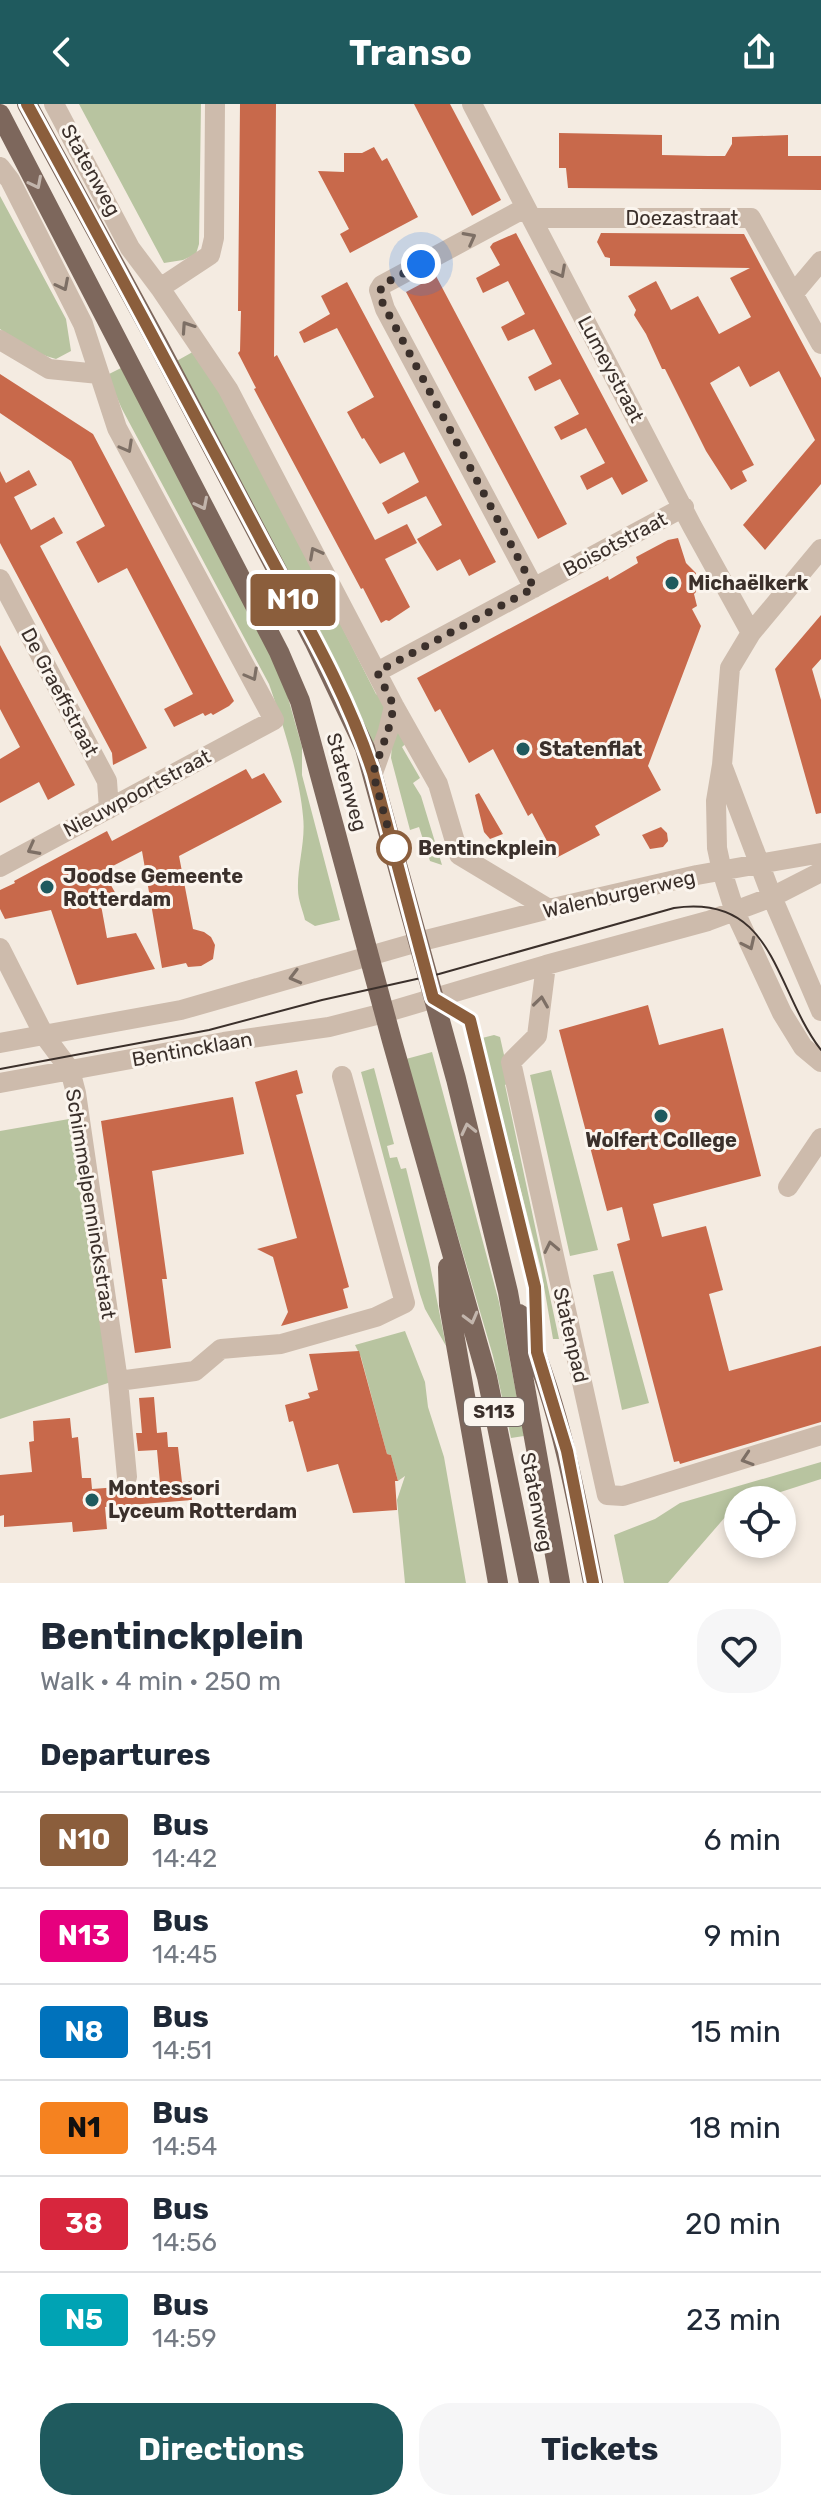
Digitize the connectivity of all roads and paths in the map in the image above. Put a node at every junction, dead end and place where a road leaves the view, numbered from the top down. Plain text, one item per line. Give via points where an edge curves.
1 (27, 104) edge
2 (54, 104) edge
3 (215, 104) edge
4 (472, 104) edge
5 (0, 114) edge
6 (0, 167) edge
7 (529, 213) junction
8 (821, 261) edge
9 (160, 288) junction
10 (794, 293) junction
11 (0, 340) edge
12 (821, 344) edge
13 (99, 374) junction
14 (684, 507) junction
15 (821, 549) edge
16 (0, 579) edge
17 (534, 588) junction
18 (751, 633) junction
19 (377, 672) junction
20 (394, 706) junction
21 (722, 765) junction
22 (373, 773) junction
23 (109, 809) junction
24 (821, 853) edge
25 (759, 863) junction
26 (0, 867) edge
27 (722, 871) junction
28 (821, 872) edge
29 (772, 897) junction
30 (549, 909) junction
31 (735, 912) junction
32 (418, 942) junction
33 (0, 948) edge
34 (370, 955) junction
35 (546, 965) junction
36 (433, 998) junction
37 (821, 1011) edge
38 (384, 1013) junction
39 (44, 1035) junction
40 (0, 1043) edge
41 (821, 1062) edge
42 (70, 1070) junction
43 (342, 1076) dead end
44 (0, 1083) edge
45 (821, 1138) edge
46 (788, 1187) dead end
47 (448, 1243) junction
48 (508, 1292) junction
49 (118, 1381) junction
50 (821, 1435) edge
51 (127, 1477) dead end
52 (498, 1583) edge
53 (529, 1583) edge
54 (560, 1583) edge
55 (593, 1583) edge

1 - 22 main road, Statenweg / S113 via 314,641
2 - 9 street, Statenweg via 130,248
3 - 9 street via 210,255
4 - 7 street, Lumeystraat
5 -> 34 main road, Statenweg / S113 via 279,652 300,701
6 -> 13 street via 83,324
7 - 10 street, Doezastraat via 751,218
7 -> 14 street, Lumeystraat
17 -> 7 street via 379,290
8 - 10 street
19 -> 9 street, Statenweg via 228,389
10 - 12 street
11 - 13 street via 49,369
13 -> 23 street, Nieuwpoortstraat via 117,428 274,720
14 - 17 street, Boisotstraat
14 - 18 street, Lumeystraat
15 - 18 street
16 - 23 street, De Graeffstraat via 107,781
17 - 19 street, Boisotstraat
18 - 21 street via 730,668
19 - 20 street
20 - 22 street, Statenweg
20 - 30 street via 438,784 459,855
21 - 25 street
21 - 27 street via 716,801
22 - 32 main road, Statenweg / S113
23 -> 26 street, Nieuwpoortstraat
24 - 25 street, Walenburgerweg
25 - 27 street, Walenburgerweg
25 - 29 street
27 - 30 street, Walenburgerweg
27 - 31 street
28 - 29 street
29 - 31 street
29 - 37 street
30 - 32 street, Walenburgerweg
31 - 35 street
31 -> 41 street via 782,1013 803,1047
32 - 34 street
32 - 36 main road, S113
33 - 39 street, Schimmelpenninckstraat
34 - 38 main road, S113
34 -> 39 street, Bentincklaan via 181,1010
35 - 36 street
50 -> 35 street, Statenpad via 623,1496 607,1495 511,1062 537,1036
36 - 38 street
48 -> 36 main road, Statenweg / S113
38 - 42 street, Bentincklaan
38 - 47 main road, Statenweg / S113
39 - 40 street, Bentincklaan
39 - 42 street, Schimmelpenninckstraat
42 - 44 street, Bentincklaan
42 - 49 street, Schimmelpenninckstraat
43 - 49 street via 405,1303 376,1317 281,1344 221,1349 195,1371
45 - 46 street
47 - 52 main road, S113 via 449,1305
47 -> 53 main road, Statenweg / S113 via 487,1377
48 - 54 main road, Statenweg / S113
48 - 55 main road, S113 via 537,1352 554,1405
49 - 51 street, Schimmelpenninckstraat

